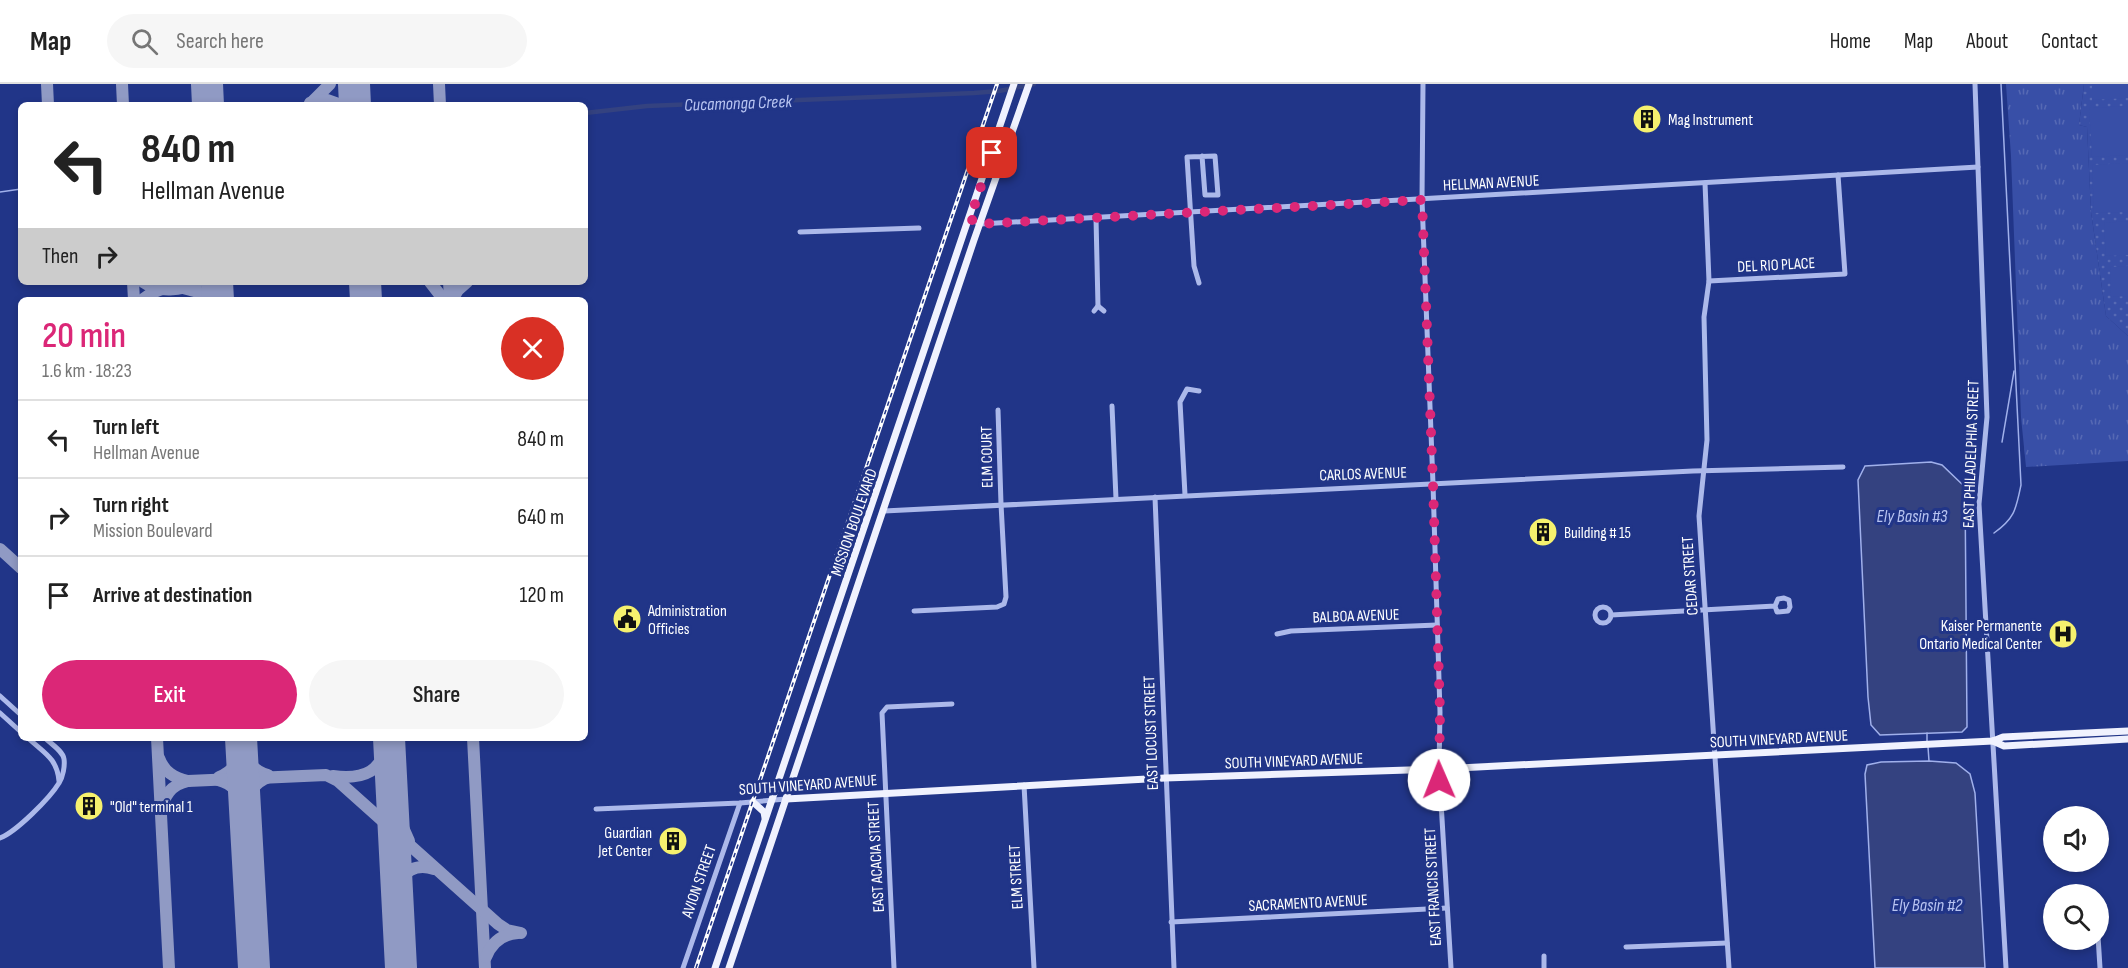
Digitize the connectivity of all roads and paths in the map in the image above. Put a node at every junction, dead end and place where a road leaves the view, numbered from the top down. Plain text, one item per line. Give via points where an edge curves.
1 (1014, 84) edge
2 (1029, 84) edge
3 (1423, 84) edge
4 (1976, 84) edge
5 (1202, 156) junction
6 (1978, 167) junction
7 (1838, 175) junction
8 (1705, 183) junction
9 (1422, 200) junction
10 (1192, 212) junction
11 (1096, 218) junction
12 (970, 219) junction
13 (980, 224) junction
14 (919, 228) dead end
15 (800, 232) dead end
16 (1709, 281) junction
17 (1199, 283) dead end
18 (1104, 311) dead end
19 (1199, 391) dead end
20 (1112, 406) dead end
21 (998, 410) dead end
22 (1843, 467) dead end
23 (1702, 471) junction
24 (1433, 484) junction
25 (1185, 495) junction
26 (1155, 497) junction
27 (1116, 499) junction
28 (1001, 504) junction
29 (884, 511) junction
30 (1774, 606) dead end
31 (1705, 609) junction
32 (914, 611) dead end
33 (1611, 615) dead end
34 (1437, 625) junction
35 (1277, 634) dead end
36 (0, 696) edge
37 (952, 704) dead end
38 (18, 712) edge
39 (0, 713) edge
40 (18, 729) edge
41 (2128, 731) edge
42 (2128, 739) edge
43 (31, 741) edge
44 (48, 741) edge
45 (1993, 741) junction
46 (1715, 754) junction
47 (1439, 769) junction
48 (1165, 778) junction
49 (59, 783) junction
50 (1024, 785) junction
51 (885, 792) junction
52 (786, 799) junction
53 (772, 800) junction
54 (753, 802) junction
55 (740, 803) junction
56 (596, 809) dead end
57 (765, 821) junction
58 (0, 838) edge
59 (1447, 908) junction
60 (1171, 922) junction
61 (1727, 943) junction
62 (1626, 948) dead end
63 (2099, 950) edge
64 (1544, 956) dead end
65 (682, 968) edge
66 (715, 968) edge
67 (729, 968) edge
68 (894, 968) edge
69 (1034, 968) edge
70 (1174, 968) edge
71 (1451, 968) edge
72 (1544, 968) edge
73 (1729, 968) edge
74 (2007, 968) edge
75 (2100, 968) edge

1 - 12 main road, MISSION BOULEVARD
2 - 13 main road, MISSION BOULEVARD
3 - 9 street, EAST FRANCIS STREET
4 - 6 street, EAST PHILADELPHIA STREET
5 - 5 street via 1215,156 1218,195 1205,195
5 - 10 street via 1187,157
6 - 7 street, HELLMAN AVENUE
6 - 45 street, EAST PHILADELPHIA STREET via 1988,417 1979,504
7 - 8 street, HELLMAN AVENUE
7 - 16 street, DEL RIO PLACE via 1845,274
8 - 9 street, HELLMAN AVENUE
8 - 16 street, CEDAR STREET
9 - 10 street, HELLMAN AVENUE
9 - 24 street, EAST FRANCIS STREET
10 - 11 street, HELLMAN AVENUE
10 - 17 street via 1194,266
11 - 13 street, HELLMAN AVENUE
11 - 18 street via 1096,309
12 - 13 street, HELLMAN AVENUE
12 - 53 main road, MISSION BOULEVARD
13 - 29 main road, MISSION BOULEVARD
14 - 15 street
16 - 23 street, CEDAR STREET via 1704,317 1707,440
19 - 25 street via 1187,389 1180,402
20 - 27 street
21 - 28 street, ELM COURT
22 - 23 street, CARLOS AVENUE
23 - 24 street, CARLOS AVENUE
23 - 31 street, CEDAR STREET via 1699,516
24 - 25 street, CARLOS AVENUE
24 - 34 street, EAST FRANCIS STREET
25 - 26 street, CARLOS AVENUE
26 - 27 street, CARLOS AVENUE
26 - 48 street, EAST LOCUST STREET
27 - 28 street, CARLOS AVENUE
28 - 29 street, CARLOS AVENUE
28 - 32 street via 1004,604
29 - 52 main road, MISSION BOULEVARD
30 - 31 street
31 - 33 street
31 - 46 street, CEDAR STREET
34 - 35 street, BALBOA AVENUE
34 - 47 street, EAST FRANCIS STREET
36 - 38 street
37 - 51 street, EAST ACACIA STREET via 884,710
39 - 40 street
41 - 45 main road, SOUTH VINEYARD AVENUE via 2004,737
42 - 45 main road, SOUTH VINEYARD AVENUE via 2004,746
43 - 49 street via 54,761
44 - 49 street via 64,760
45 - 46 main road, SOUTH VINEYARD AVENUE
45 - 74 street, EAST PHILADELPHIA STREET
46 - 47 main road, SOUTH VINEYARD AVENUE
46 - 61 street, CEDAR STREET
47 - 48 main road, SOUTH VINEYARD AVENUE
47 - 59 street, EAST FRANCIS STREET
48 - 50 main road, SOUTH VINEYARD AVENUE
48 - 60 street, EAST LOCUST STREET
49 - 58 street via 25,820
50 - 51 main road, SOUTH VINEYARD AVENUE
50 - 69 street, ELM STREET
51 - 52 main road, SOUTH VINEYARD AVENUE
51 - 68 street, EAST ACACIA STREET
52 - 53 street, SOUTH VINEYARD AVENUE
52 - 67 main road, MISSION BOULEVARD
53 - 54 street, SOUTH VINEYARD AVENUE
53 - 57 main road, MISSION BOULEVARD
54 - 55 street, SOUTH VINEYARD AVENUE
54 - 57 main road via 764,812
55 - 56 street, SOUTH VINEYARD AVENUE
55 - 65 street, AVION STREET
57 - 66 main road, MISSION BOULEVARD
59 - 60 street, SACRAMENTO AVENUE
59 - 71 street, EAST FRANCIS STREET
60 - 70 street, EAST LOCUST STREET
61 - 62 street
61 - 73 street, CEDAR STREET
63 - 75 street
64 - 72 street

